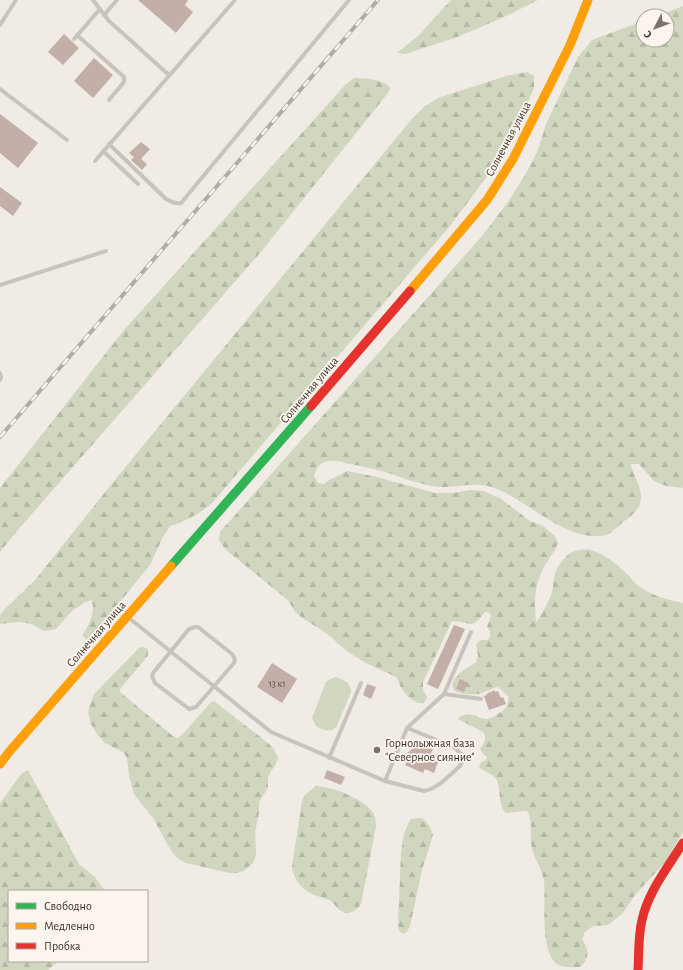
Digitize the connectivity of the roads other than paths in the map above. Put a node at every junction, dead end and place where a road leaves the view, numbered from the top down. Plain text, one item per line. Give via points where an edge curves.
1 (16, 0) edge
2 (93, 0) edge
3 (117, 0) edge
4 (235, 0) edge
5 (349, 0) edge
6 (588, 0) edge
7 (100, 9) junction
8 (104, 15) junction
9 (0, 26) edge
10 (169, 75) junction
11 (0, 89) edge
12 (109, 100) dead end
13 (67, 140) dead end
14 (109, 144) junction
15 (103, 151) junction
16 (95, 161) dead end
17 (138, 184) dead end
18 (106, 251) dead end
19 (0, 285) edge
20 (0, 373) edge
21 (0, 380) edge
22 (127, 616) junction
23 (471, 632) dead end
24 (170, 651) junction
25 (360, 683) dead end
26 (214, 686) junction
27 (444, 694) junction
28 (481, 699) dead end
29 (407, 728) junction
30 (329, 758) junction
31 (2, 759) edge
32 (385, 781) junction
33 (683, 843) edge
34 (638, 970) edge

1 - 9 lane
2 - 7 lane
3 - 8 lane
4 - 10 lane
5 - 14 lane via 181,203 166,200
6 - 22 street, Солнечная улица via 570,45 517,152 487,200
7 - 8 lane
7 - 12 lane via 76,37 124,77 124,82
8 - 10 lane
10 - 14 lane
11 - 13 lane
14 - 15 lane
15 - 16 lane
15 - 17 lane
18 - 19 lane
20 - 21 lane
22 - 24 lane
22 - 31 street, Солнечная улица
23 - 27 lane
24 - 26 lane
24 - 26 lane via 152,676 155,683 186,708 196,707
24 - 26 lane via 189,629 198,627 232,654 234,663
25 - 30 lane
26 - 30 lane via 271,732
27 - 28 lane
27 - 29 lane
29 - 32 lane
29 - 32 lane via 454,747 462,755 462,764 434,788 424,791
30 - 32 lane
33 - 34 street via 659,880 647,906 642,921

